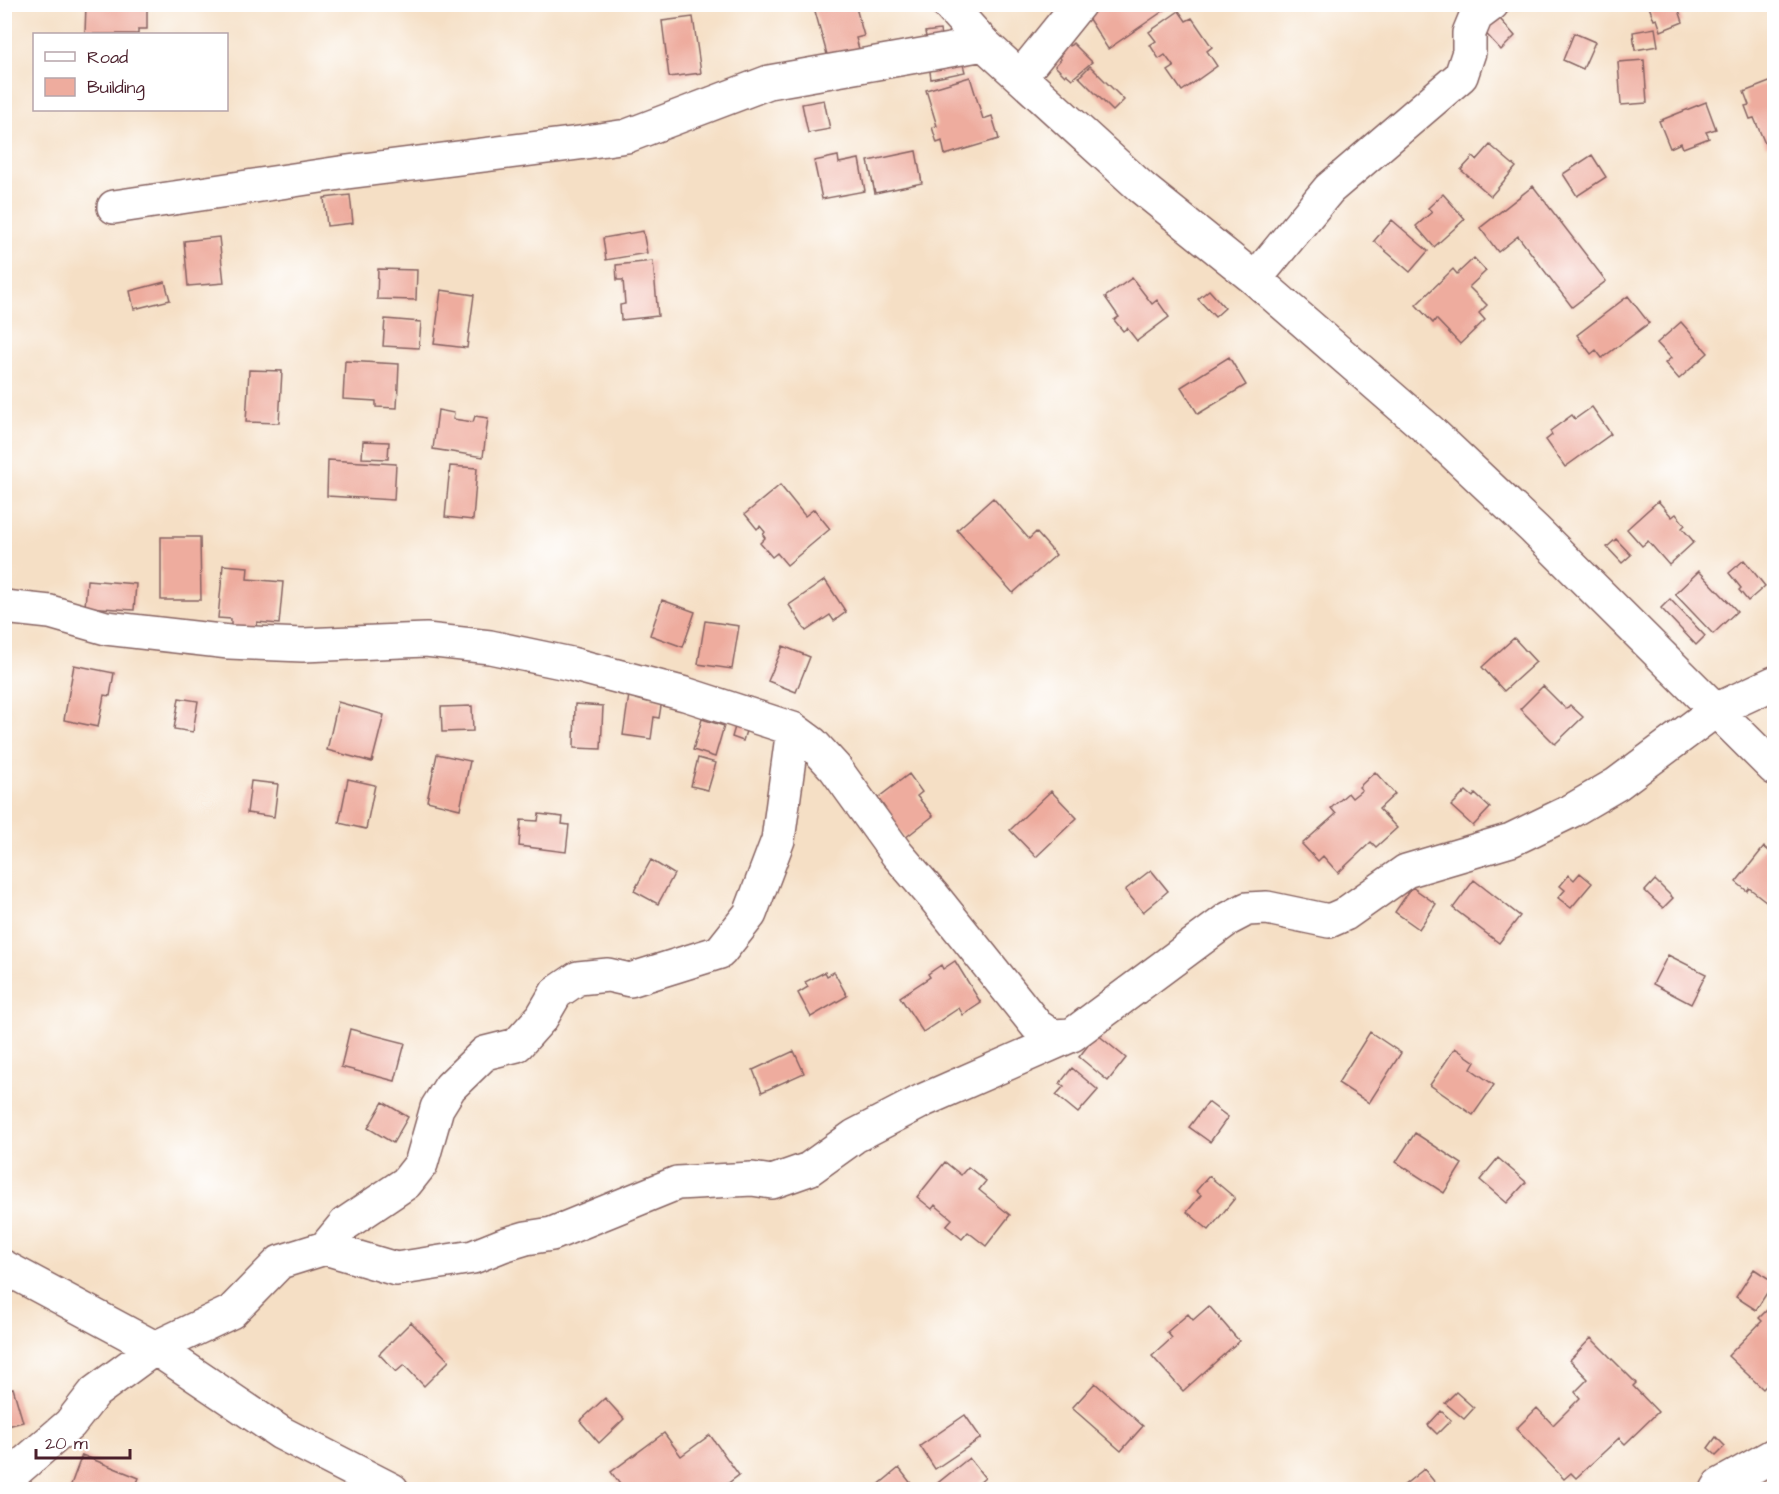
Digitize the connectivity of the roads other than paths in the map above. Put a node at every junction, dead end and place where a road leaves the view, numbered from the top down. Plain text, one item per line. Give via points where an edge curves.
1 (948, 4) edge
2 (1079, 4) edge
3 (1492, 4) edge
4 (984, 44) junction
5 (1021, 76) junction
6 (114, 207) dead end
7 (1255, 279) junction
8 (4, 607) edge
9 (1774, 683) edge
10 (1716, 710) junction
11 (793, 729) junction
12 (1774, 768) edge
13 (1072, 1035) junction
14 (325, 1248) junction
15 (4, 1267) edge
16 (155, 1348) junction
17 (1774, 1455) edge
18 (4, 1481) edge
19 (392, 1490) edge
20 (1717, 1490) edge

1 - 4 street
2 - 5 street
3 - 7 street via 1476,16 1461,76 1329,189
4 - 5 street
4 - 6 street via 769,82 627,136 347,171
5 - 7 street via 1142,188
7 - 10 street via 1430,431
8 - 11 street via 50,612 106,628 229,642 303,645 426,640 490,647 685,694
9 - 10 street
10 - 12 street
10 - 13 street via 1617,784 1571,811 1512,840 1406,871 1329,921 1267,908 1247,909
11 - 13 street via 835,768 897,854 1037,1026 1053,1036
11 - 14 street via 778,840 750,914 720,952 630,980 608,975 578,978 556,993 542,1017 517,1045 485,1053 450,1087 437,1108 421,1164 406,1184 345,1224
13 - 14 street via 924,1100 855,1136 809,1169 772,1182 752,1179 677,1183 552,1234 428,1265 396,1269
14 - 16 street via 280,1262 231,1312
15 - 16 street
16 - 18 street via 95,1392 70,1424
16 - 19 street via 281,1432
17 - 20 street

